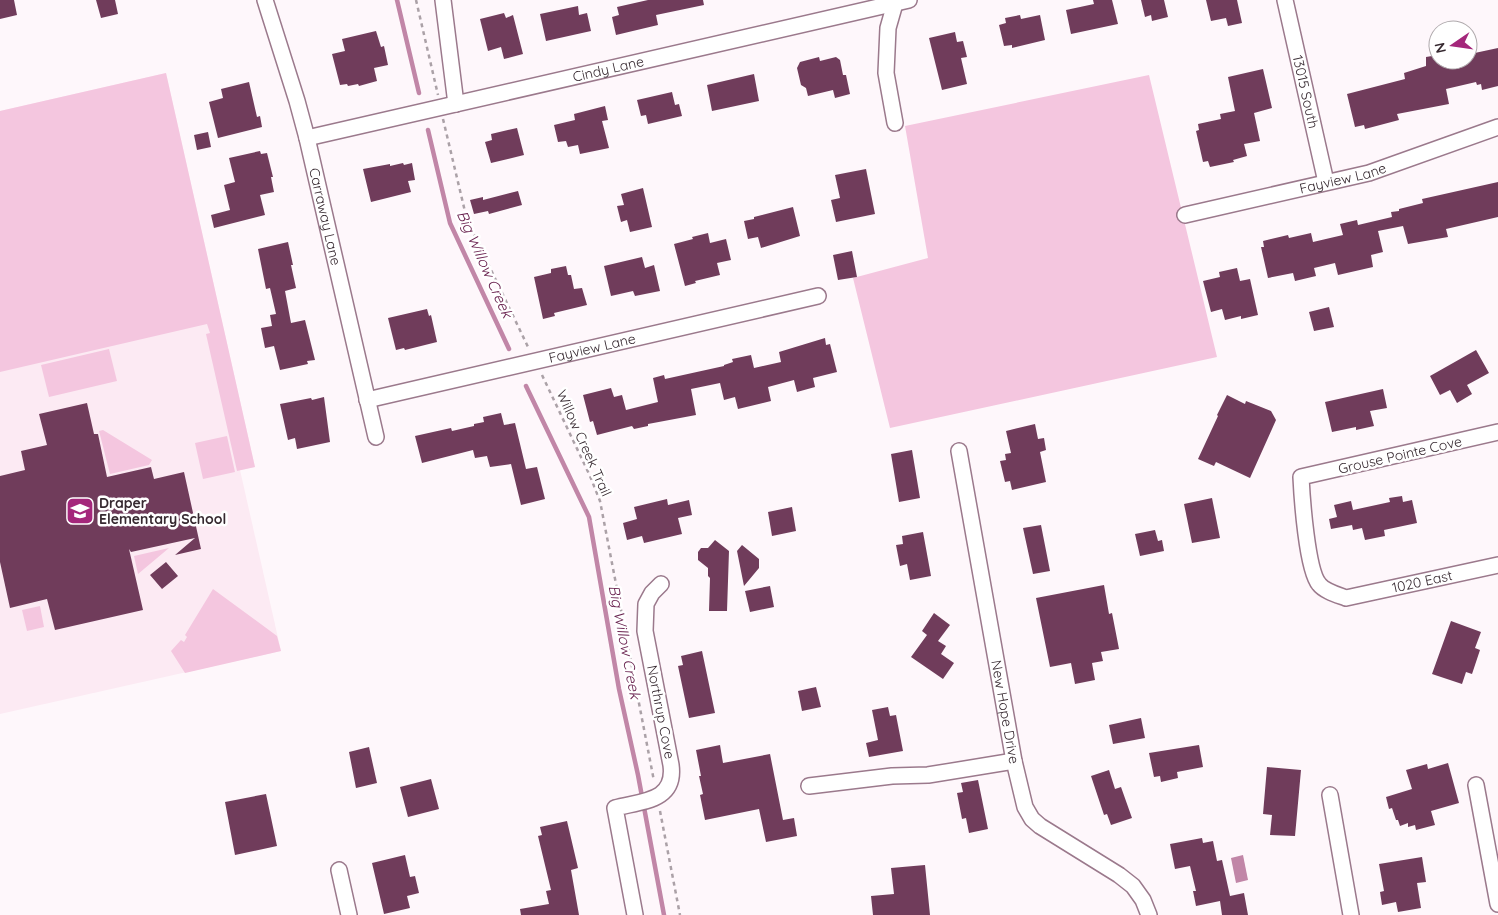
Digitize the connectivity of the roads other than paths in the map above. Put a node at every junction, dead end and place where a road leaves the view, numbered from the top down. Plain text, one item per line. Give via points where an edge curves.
1 (266, 0) edge
2 (443, 0) edge
3 (1285, 0) edge
4 (900, 1) edge
5 (456, 104) junction
6 (895, 123) dead end
7 (1498, 127) edge
8 (307, 138) junction
9 (1326, 182) junction
10 (1185, 215) dead end
11 (818, 296) dead end
12 (367, 400) junction
13 (1498, 432) edge
14 (376, 437) dead end
15 (958, 451) dead end
16 (1498, 565) edge
17 (661, 584) dead end
18 (1346, 598) joint
19 (1014, 761) junction
20 (1476, 785) dead end
21 (809, 786) dead end
22 (1330, 796) dead end
23 (339, 870) dead end
24 (1498, 904) edge
25 (349, 915) edge
26 (635, 915) edge
27 (1149, 915) edge
28 (1351, 915) edge

1 - 8 street, Carraway Lane
2 - 5 street
3 - 9 street, 13015 South
4 - 5 street, Cindy Lane
4 - 6 street via 888,28 886,73
5 - 8 street, Cindy Lane
7 - 9 street, Fayview Lane via 1386,168
8 - 12 street, Carraway Lane
9 - 10 street, Fayview Lane
11 - 12 street, Fayview Lane
12 - 14 street, Carraway Lane
13 - 18 street, Grouse Pointe Cove via 1301,477 1313,571 1319,585
15 - 19 street, New Hope Drive
16 - 18 street, 1020 East
17 - 26 street, Northrup Cove via 646,604 645,631 672,772 669,787 657,803 620,806
19 - 21 street via 938,773
19 - 27 street, New Hope Drive via 1025,807 1032,819 1119,874 1133,886
20 - 24 street
22 - 28 street
23 - 25 street

